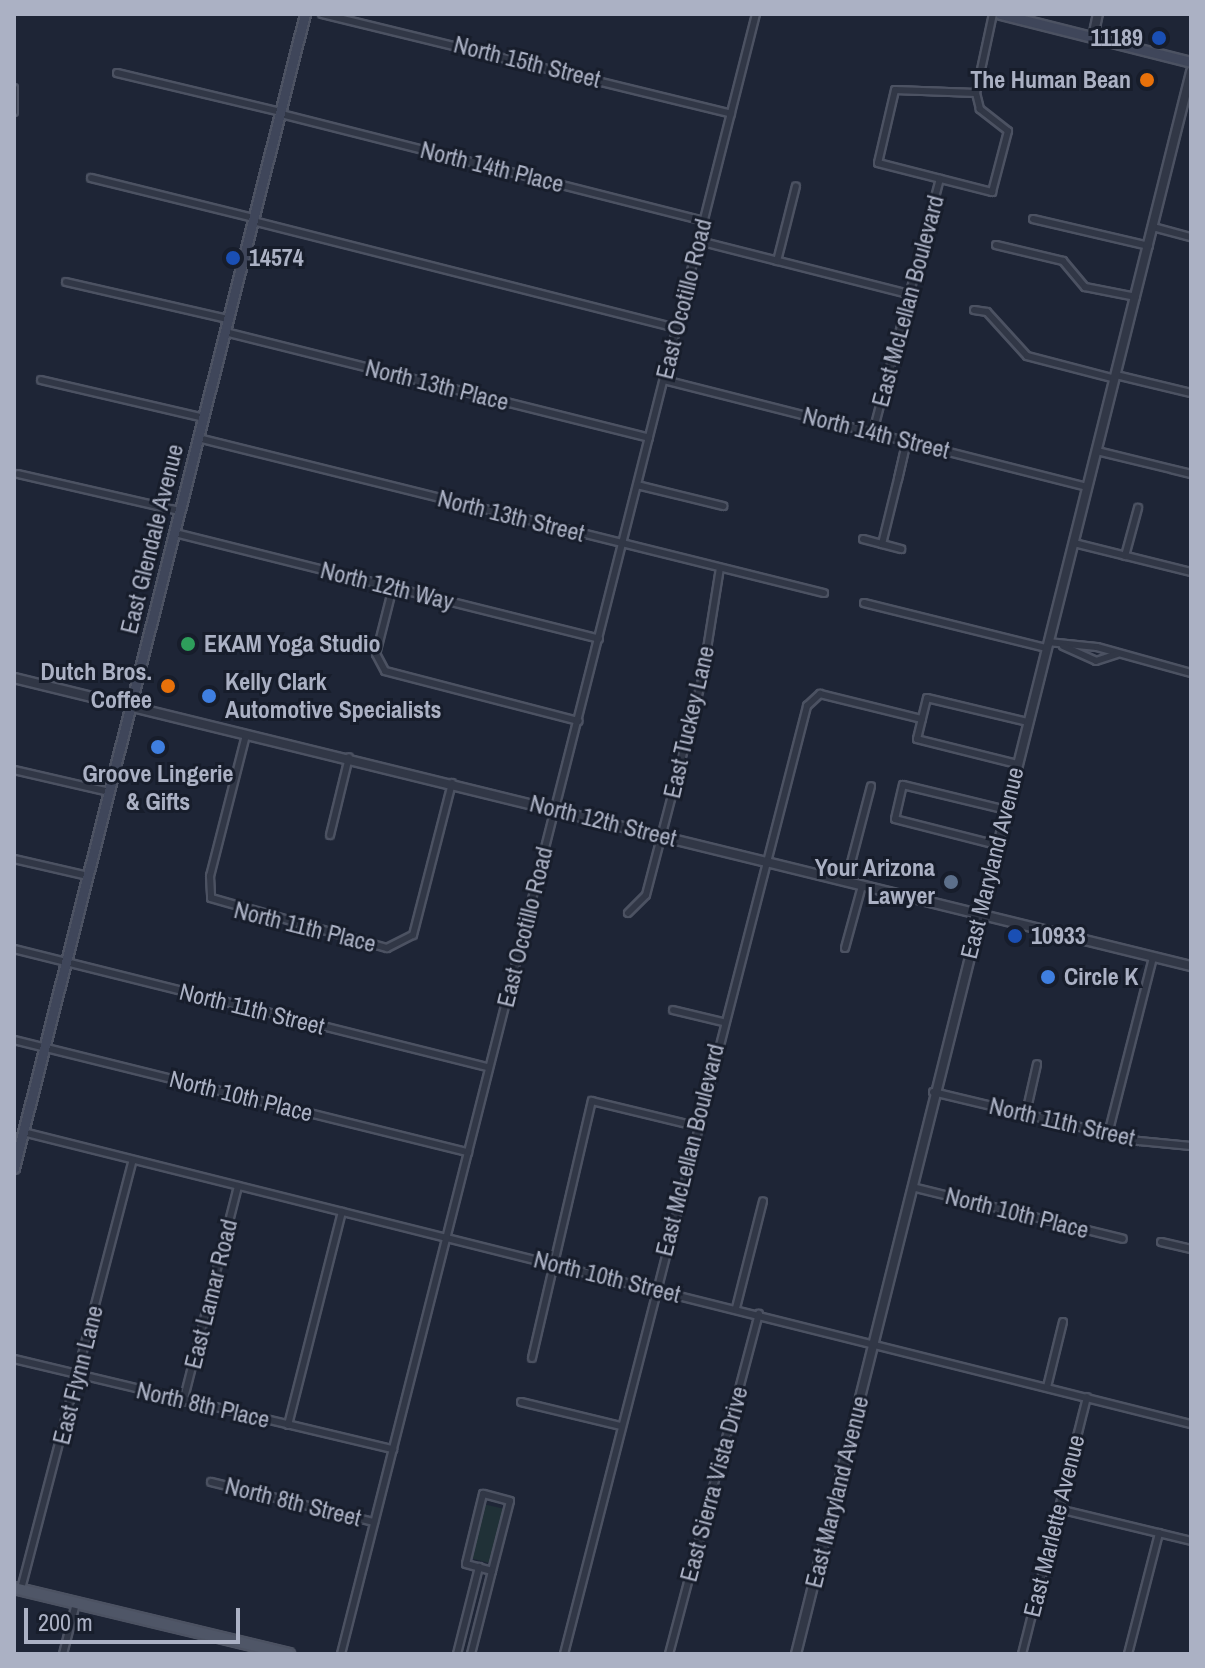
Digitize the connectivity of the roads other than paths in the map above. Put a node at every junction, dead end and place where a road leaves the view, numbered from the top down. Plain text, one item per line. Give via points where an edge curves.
1 (305, 14) edge
2 (322, 14) edge
3 (755, 14) edge
4 (993, 14) edge
5 (1000, 14) edge
6 (1098, 14) edge
7 (1093, 37) junction
8 (1191, 62) edge
9 (1191, 72) edge
10 (117, 73) dead end
11 (15, 88) edge
12 (976, 93) junction
13 (14, 112) edge
14 (281, 113) junction
15 (731, 114) junction
16 (91, 178) dead end
17 (940, 179) junction
18 (796, 186) dead end
19 (254, 219) junction
20 (1033, 219) dead end
21 (704, 221) junction
22 (1153, 227) junction
23 (1191, 237) edge
24 (699, 241) junction
25 (996, 245) dead end
26 (1149, 246) junction
27 (777, 261) junction
28 (66, 282) dead end
29 (908, 294) junction
30 (1136, 297) junction
31 (974, 310) dead end
32 (228, 319) junction
33 (676, 328) junction
34 (225, 332) junction
35 (1116, 377) junction
36 (41, 380) dead end
37 (664, 380) junction
38 (1191, 393) edge
39 (204, 418) junction
40 (873, 432) junction
41 (198, 438) junction
42 (649, 438) junction
43 (907, 441) junction
44 (905, 449) junction
45 (1097, 451) junction
46 (898, 463) junction
47 (906, 465) junction
48 (18, 474) dead end
49 (1191, 474) edge
50 (898, 479) junction
51 (637, 485) junction
52 (1088, 487) junction
53 (723, 506) dead end
54 (1138, 508) dead end
55 (180, 511) junction
56 (175, 533) junction
57 (863, 539) dead end
58 (1074, 543) junction
59 (882, 544) junction
60 (623, 545) junction
61 (901, 549) dead end
62 (1125, 556) junction
63 (720, 568) junction
64 (1191, 572) edge
65 (393, 587) junction
66 (824, 593) dead end
67 (864, 603) dead end
68 (599, 639) junction
69 (1047, 645) junction
70 (1063, 646) junction
71 (1117, 654) junction
72 (1191, 673) edge
73 (14, 678) edge
74 (130, 707) junction
75 (922, 719) junction
76 (579, 721) junction
77 (1028, 722) junction
78 (246, 735) junction
79 (349, 757) junction
80 (1017, 764) junction
81 (14, 770) edge
82 (452, 783) junction
83 (871, 786) dead end
84 (109, 792) junction
85 (555, 809) junction
86 (1006, 810) junction
87 (330, 835) dead end
88 (662, 835) junction
89 (997, 845) junction
90 (14, 859) edge
91 (765, 861) junction
92 (88, 876) junction
93 (846, 882) junction
94 (862, 886) junction
95 (628, 913) dead end
96 (978, 916) junction
97 (845, 948) dead end
98 (14, 949) edge
99 (1153, 957) junction
100 (66, 963) junction
101 (1191, 966) edge
102 (673, 1010) dead end
103 (723, 1022) junction
104 (14, 1040) edge
105 (44, 1048) junction
106 (1037, 1064) dead end
107 (489, 1067) junction
108 (933, 1092) junction
109 (1026, 1113) junction
110 (695, 1126) junction
111 (23, 1132) junction
112 (1108, 1134) junction
113 (1191, 1146) edge
114 (468, 1152) junction
115 (133, 1160) junction
116 (14, 1168) edge
117 (238, 1186) junction
118 (912, 1187) junction
119 (763, 1201) dead end
120 (342, 1212) junction
121 (446, 1238) junction
122 (1123, 1239) dead end
123 (1161, 1242) dead end
124 (1191, 1249) edge
125 (553, 1264) junction
126 (656, 1288) junction
127 (736, 1308) junction
128 (759, 1314) junction
129 (1063, 1322) dead end
130 (873, 1343) junction
131 (532, 1358) dead end
132 (14, 1359) edge
133 (79, 1375) junction
134 (1047, 1387) junction
135 (1087, 1397) junction
136 (183, 1402) junction
137 (521, 1402) dead end
138 (1191, 1424) edge
139 (288, 1425) junction
140 (621, 1426) junction
141 (393, 1449) junction
142 (211, 1482) dead end
143 (1059, 1509) junction
144 (374, 1522) junction
145 (1159, 1533) junction
146 (1191, 1541) edge
147 (479, 1567) junction
148 (492, 1571) junction
149 (17, 1588) edge
150 (76, 1602) junction
151 (63, 1654) edge
152 (289, 1654) edge
153 (341, 1654) edge
154 (457, 1654) edge
155 (471, 1654) edge
156 (564, 1654) edge
157 (669, 1654) edge
158 (796, 1654) edge
159 (1022, 1654) edge
160 (1128, 1654) edge

1 - 14 main road, East Glendale Avenue
2 - 15 street, North 15th Street
3 - 15 street, East Ocotillo Road
4 - 12 street
5 - 7 main road
6 - 7 street
7 - 8 main road
9 - 22 street, East Maryland Avenue
10 - 14 street, North 14th Place
11 - 13 street
12 - 17 street, East McLellan Boulevard via 980,109 1008,131 992,192
12 - 17 street via 895,90 878,163
14 - 19 main road, East Glendale Avenue
14 - 21 street, North 14th Place
15 - 21 street, East Ocotillo Road
16 - 19 street
17 - 29 street, East McLellan Boulevard
18 - 27 street
19 - 32 main road, East Glendale Avenue
19 - 33 street
20 - 26 street
21 - 24 street, East Ocotillo Road
22 - 23 street
22 - 26 street, East Maryland Avenue
24 - 27 street
24 - 33 street, East Ocotillo Road
25 - 30 street via 1063,261 1085,287
26 - 30 street, East Maryland Avenue
27 - 29 street
28 - 32 street
29 - 40 street, East McLellan Boulevard
30 - 35 street, East Maryland Avenue
31 - 35 street via 987,312 1027,356
32 - 34 main road, East Glendale Avenue
33 - 37 street, East Ocotillo Road
34 - 39 main road, East Glendale Avenue
34 - 42 street, North 13th Place
35 - 38 street
35 - 45 street, East Maryland Avenue
36 - 39 street
37 - 40 street, North 14th Street
37 - 42 street, East Ocotillo Road
39 - 41 main road, East Glendale Avenue
40 - 43 street, North 14th Street
41 - 55 main road, East Glendale Avenue
41 - 60 street, North 13th Street
42 - 51 street, East Ocotillo Road
43 - 44 street, East McLellan Boulevard
43 - 52 street, North 14th Street
44 - 46 street, East McLellan Boulevard
44 - 47 street, East McLellan Boulevard
45 - 49 street
45 - 52 street, East Maryland Avenue
46 - 47 street
46 - 50 street, East McLellan Boulevard
47 - 50 street, East McLellan Boulevard
48 - 55 street
50 - 59 street, East McLellan Boulevard
51 - 53 street
51 - 60 street, East Ocotillo Road
52 - 58 street, East Maryland Avenue
54 - 62 street
55 - 56 main road, East Glendale Avenue
56 - 65 street, North 12th Way
56 - 74 main road, East Glendale Avenue
57 - 59 street
58 - 62 street
58 - 69 street, East Maryland Avenue
59 - 61 street
60 - 63 street, North 13th Street
60 - 68 street, East Ocotillo Road
62 - 64 street
63 - 66 street, North 13th Street
63 - 88 street, East Tuckey Lane via 702,680
65 - 68 street, North 12th Way
65 - 76 street via 376,654 385,671
67 - 69 street
68 - 76 street, East Ocotillo Road
69 - 70 street
69 - 77 street, East Maryland Avenue
70 - 71 street
70 - 71 street via 1096,661
71 - 72 street
73 - 74 street, North 12th Street
74 - 78 street, North 12th Street
74 - 84 main road, East Glendale Avenue
75 - 77 street via 927,698
75 - 80 street via 917,739
75 - 91 street, East McLellan Boulevard via 812,695
76 - 85 street, East Ocotillo Road
77 - 80 street, East Maryland Avenue
78 - 79 street, North 12th Street
78 - 82 street, North 11th Place via 209,891 218,905 387,948 408,940
79 - 82 street, North 12th Street
79 - 87 street
80 - 86 street, East Maryland Avenue
81 - 84 street
82 - 85 street, North 12th Street
83 - 93 street
84 - 92 main road, East Glendale Avenue
85 - 88 street, North 12th Street
85 - 107 street, East Ocotillo Road
86 - 89 street, East Maryland Avenue
86 - 89 street via 903,785 895,819
88 - 91 street, North 12th Street
88 - 95 street, East Tuckey Lane via 646,895
89 - 96 street, East Maryland Avenue
90 - 92 street
91 - 93 street, North 12th Street
91 - 103 street, East McLellan Boulevard
92 - 100 main road, East Glendale Avenue
93 - 94 street, North 12th Street
94 - 96 street, North 12th Street
94 - 97 street
96 - 99 street, North 12th Street
96 - 108 street, East Maryland Avenue
98 - 100 street, North 11th Street
99 - 101 street, North 12th Street
99 - 112 street
100 - 105 main road, East Glendale Avenue
100 - 107 street, North 11th Street
102 - 103 street
103 - 110 street, East McLellan Boulevard
104 - 105 street, North 10th Place
105 - 111 main road, East Glendale Avenue
105 - 114 street, North 10th Place
106 - 109 street
107 - 114 street, East Ocotillo Road
108 - 109 street, North 11th Street
108 - 118 street, East Maryland Avenue
109 - 112 street, North 11th Street
110 - 125 street via 592,1101
110 - 126 street, East McLellan Boulevard
111 - 115 street, North 10th Street
111 - 116 main road, East Glendale Avenue
112 - 113 street, North 11th Street
114 - 121 street, East Ocotillo Road
115 - 117 street, North 10th Street
115 - 133 street, East Flynn Lane
117 - 120 street, North 10th Street
117 - 136 street, East Lamar Road
118 - 122 street, North 10th Place
118 - 130 street, East Maryland Avenue
119 - 127 street
120 - 121 street, North 10th Street
120 - 139 street
121 - 125 street, North 10th Street
121 - 141 street, East Ocotillo Road
123 - 124 street
125 - 126 street, North 10th Street
125 - 131 street
126 - 127 street, North 10th Street
126 - 140 street, East McLellan Boulevard
127 - 128 street, North 10th Street
128 - 130 street, North 10th Street
128 - 157 street, East Sierra Vista Drive
129 - 134 street
130 - 134 street, North 10th Street
130 - 158 street, East Maryland Avenue
132 - 133 street, North 8th Place
133 - 136 street, North 8th Place
133 - 149 street, East Flynn Lane
134 - 135 street, North 10th Street
135 - 138 street, North 10th Street
135 - 143 street, East Marlette Avenue
136 - 139 street, North 8th Place
137 - 140 street
139 - 141 street, North 8th Place
140 - 156 street, East McLellan Boulevard
141 - 144 street, East Ocotillo Road
142 - 144 street, North 8th Street
143 - 145 street
143 - 159 street, East Marlette Avenue
144 - 153 street, East Ocotillo Road
145 - 146 street
145 - 160 street
147 - 148 street
147 - 148 street via 466,1564 483,1494 510,1501
147 - 154 street
148 - 155 street
149 - 150 main road
150 - 151 street
150 - 152 main road

